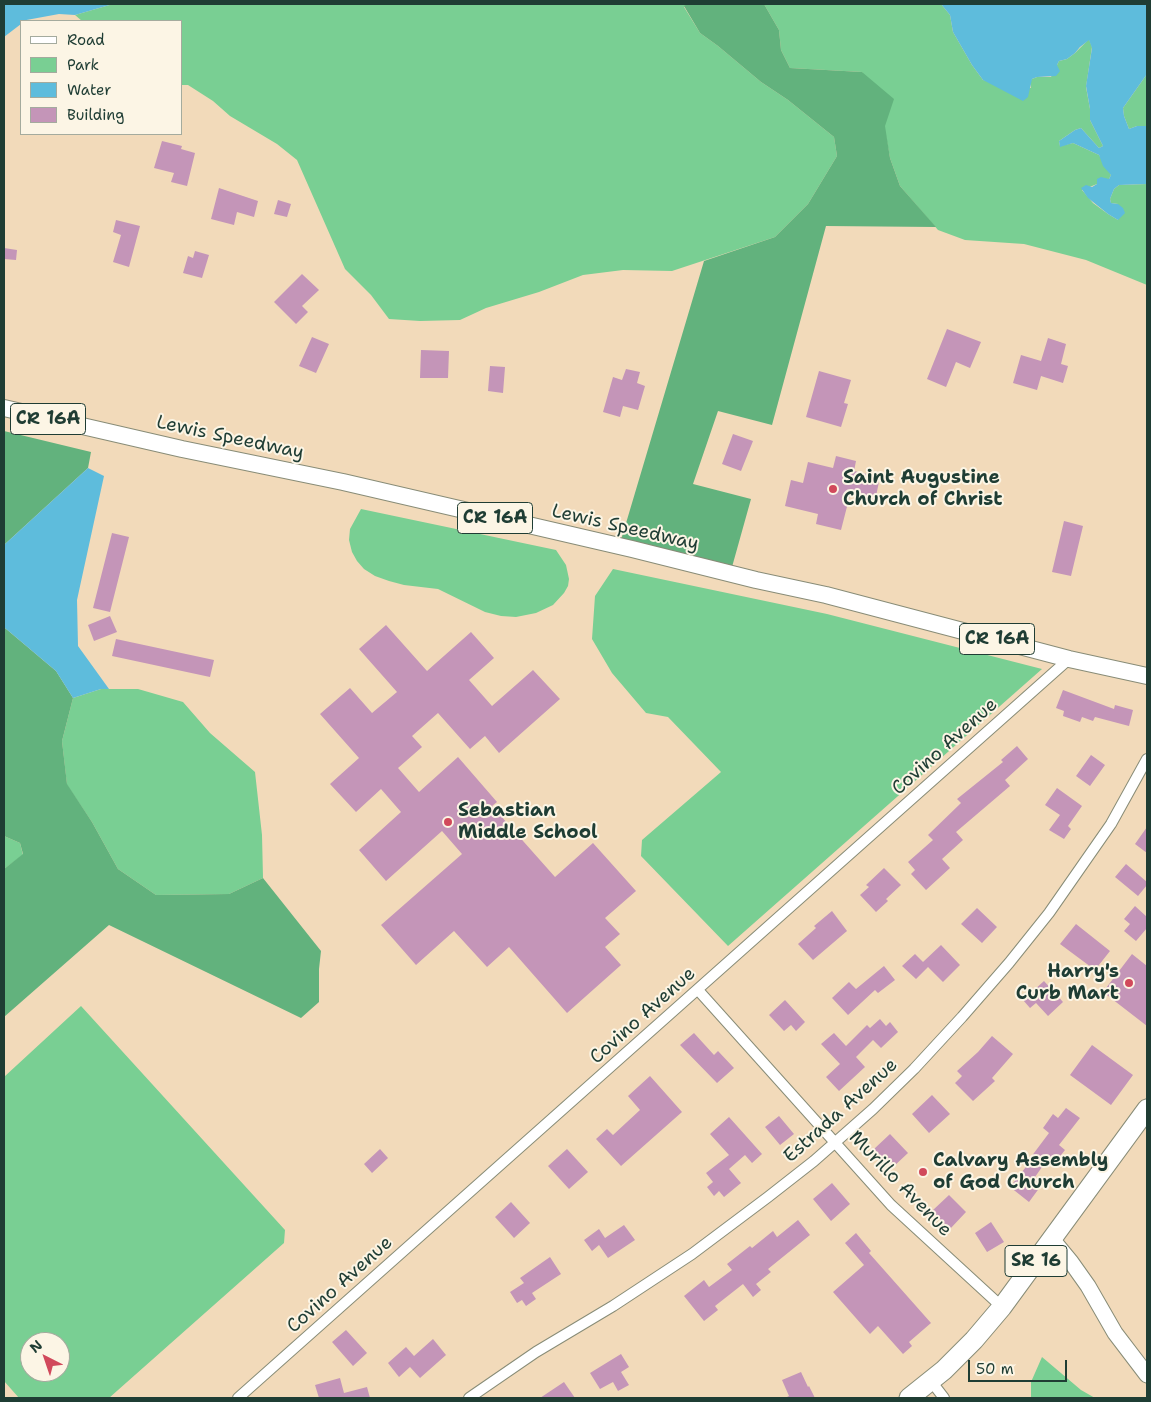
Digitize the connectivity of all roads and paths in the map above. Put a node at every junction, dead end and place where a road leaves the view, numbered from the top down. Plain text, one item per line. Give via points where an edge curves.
1 (4, 408) edge
2 (1069, 659) junction
3 (1147, 676) edge
4 (1147, 759) edge
5 (698, 990) junction
6 (1147, 1109) edge
7 (836, 1143) junction
8 (1052, 1239) junction
9 (1002, 1307) junction
10 (1147, 1375) edge
11 (931, 1381) junction
12 (238, 1398) edge
13 (470, 1398) edge
14 (909, 1398) edge
15 (944, 1398) edge

1 - 2 main road, Lewis Speedway / CR 16A via 632,549 833,597
2 - 3 main road, Lewis Speedway / CR 16A
2 - 5 street, Covino Avenue
4 - 7 street, Estrada Avenue via 1086,862 1009,963 914,1069
5 - 7 street, Murillo Avenue
5 - 12 street, Covino Avenue
6 - 8 highway, SR 16
7 - 9 street, Murillo Avenue via 891,1205
7 - 13 street, Estrada Avenue via 692,1254 536,1352
8 - 9 highway, SR 16
8 - 10 street via 1088,1286 1115,1333
9 - 11 highway, SR 16 via 973,1342
11 - 14 highway, SR 16
11 - 15 street

